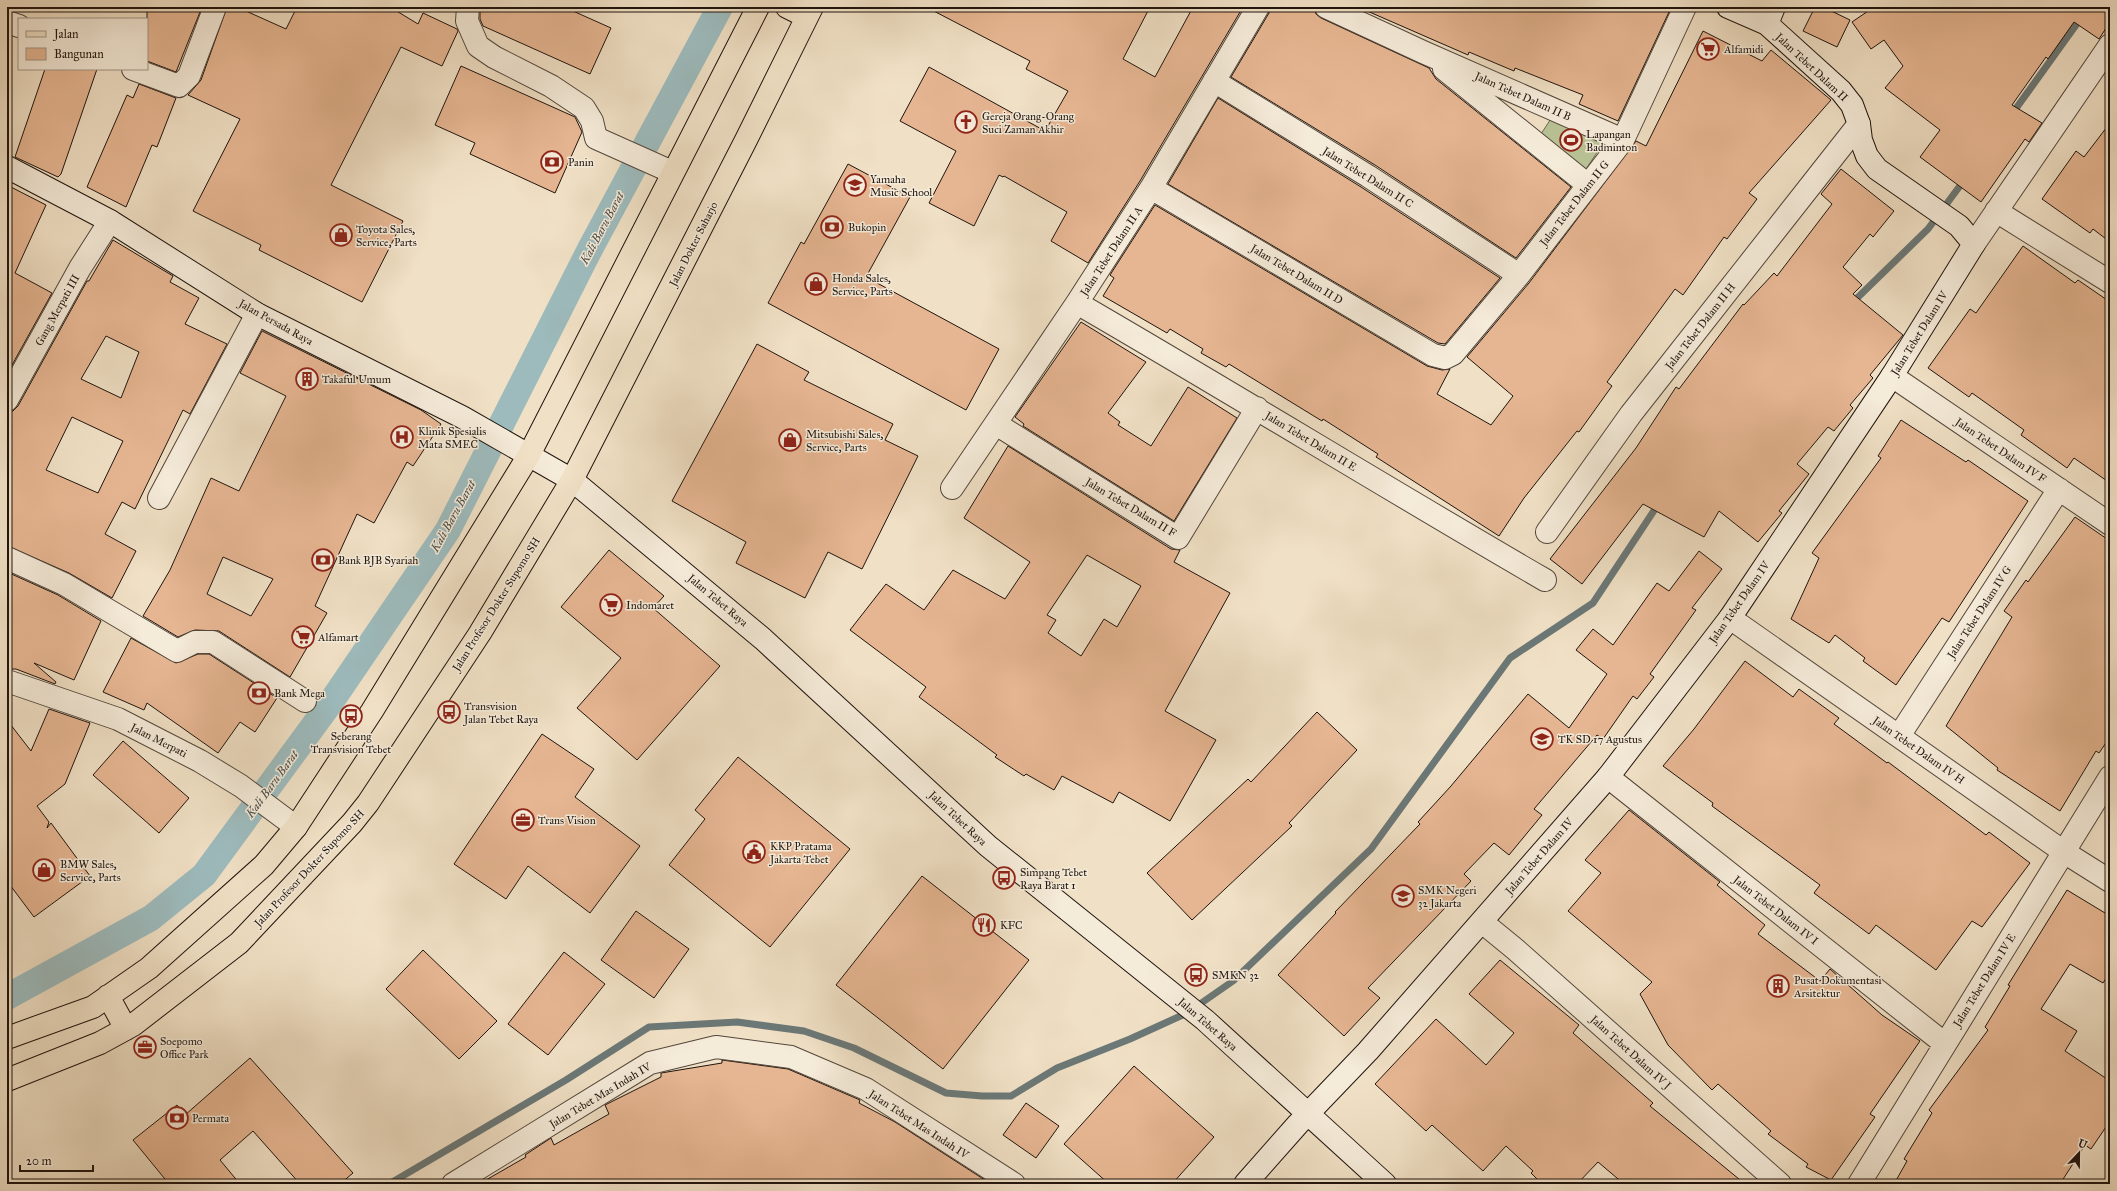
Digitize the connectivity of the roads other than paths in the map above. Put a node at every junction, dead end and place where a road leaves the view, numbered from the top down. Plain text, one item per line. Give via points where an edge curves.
1 (216, 7) edge
2 (468, 7) edge
3 (758, 7) edge
4 (787, 7) edge
5 (1258, 7) edge
6 (1326, 7) edge
7 (1685, 7) edge
8 (1728, 7) edge
9 (809, 12) edge
10 (1770, 16) edge
11 (7, 22) edge
12 (18, 26) edge
13 (2110, 45) edge
14 (1422, 52) junction
15 (136, 70) edge
16 (1214, 81) junction
17 (1859, 124) junction
18 (1623, 140) junction
19 (7, 167) edge
20 (672, 172) junction
21 (1588, 185) junction
22 (1151, 188) junction
23 (1996, 211) junction
24 (110, 221) junction
25 (1974, 244) junction
26 (1519, 275) junction
27 (2110, 282) edge
28 (1077, 303) junction
29 (258, 314) junction
30 (1445, 358) joint
31 (1892, 376) junction
32 (7, 400) edge
33 (1257, 408) junction
34 (996, 424) junction
35 (522, 451) junction
36 (572, 480) junction
37 (952, 488) dead end
38 (2059, 489) junction
39 (159, 498) dead end
40 (2110, 524) edge
41 (1547, 532) dead end
42 (7, 558) edge
43 (1545, 580) dead end
44 (1730, 618) junction
45 (7, 681) edge
46 (305, 701) dead end
47 (1898, 736) junction
48 (1608, 777) junction
49 (2110, 777) edge
50 (296, 827) junction
51 (2064, 852) junction
52 (2110, 881) edge
53 (1482, 922) junction
54 (108, 996) junction
55 (126, 1029) junction
56 (7, 1038) edge
57 (1945, 1044) junction
58 (7, 1080) edge
59 (1308, 1113) junction
60 (453, 1184) edge
61 (1014, 1184) edge
62 (1245, 1184) edge
63 (1385, 1184) edge
64 (1780, 1184) edge
65 (1860, 1184) edge

1 - 15 street via 189,76 179,86
2 - 20 street via 467,21 478,46 551,86 584,108 592,121 596,138
3 - 20 main road
4 - 9 main road
5 - 16 street, Jalan Tebet Dalam II A
6 - 14 street, Jalan Tebet Dalam II B
7 - 18 street, Jalan Tebet Dalam II G
8 - 10 street, Jalan Tebet Dalam II
9 - 36 main road, Jalan Dokter Saharjo
10 - 17 street, Jalan Tebet Dalam II via 1841,91 1852,105
11 - 12 street
13 - 23 street, Jalan Tebet Dalam IV
14 - 18 street, Jalan Tebet Dalam II B
14 - 21 street, Jalan Tebet Dalam II B
16 - 22 street, Jalan Tebet Dalam II A
16 - 26 street, Jalan Tebet Dalam II C via 1375,180
17 - 25 street, Jalan Tebet Dalam II via 1867,156 1877,169 1959,226
17 - 41 street, Jalan Tebet Dalam II H via 1631,414
18 - 21 street, Jalan Tebet Dalam II G
19 - 24 street, Jalan Persada Raya
20 - 35 main road
21 - 26 street, Jalan Tebet Dalam II G
22 - 28 street, Jalan Tebet Dalam II A
22 - 30 street, Jalan Tebet Dalam II D via 1433,355
23 - 25 street, Jalan Tebet Dalam IV
23 - 27 street
24 - 29 street, Jalan Persada Raya
24 - 32 street, Gang Merpati III via 80,268
25 - 31 street, Jalan Tebet Dalam IV
26 - 30 street, Jalan Tebet Dalam II G via 1453,354
28 - 33 street, Jalan Tebet Dalam II E
28 - 34 street, Jalan Tebet Dalam II A
29 - 35 street, Jalan Persada Raya via 462,417
29 - 39 street
31 - 38 street, Jalan Tebet Dalam IV F
31 - 44 street, Jalan Tebet Dalam IV
33 - 34 street, Jalan Tebet Dalam II F via 1178,538
33 - 43 street, Jalan Tebet Dalam II E
34 - 37 street, Jalan Tebet Dalam II A
35 - 36 street, Jalan Tebet Raya
35 - 50 main road via 372,711
36 - 55 main road, Jalan Profesor Dokter Supomo SH via 480,633 352,824 238,943
36 - 59 street, Jalan Tebet Raya via 768,644 988,846 1205,1020
38 - 40 street, Jalan Tebet Dalam IV F
38 - 47 street, Jalan Tebet Dalam IV G
42 - 46 street via 64,584 177,651 195,642 213,642
44 - 47 street, Jalan Tebet Dalam IV H
44 - 48 street, Jalan Tebet Dalam IV
45 - 50 street, Jalan Merpati via 118,719 200,761 241,786
47 - 51 street, Jalan Tebet Dalam IV H
48 - 53 street, Jalan Tebet Dalam IV
48 - 57 street, Jalan Tebet Dalam IV I
49 - 51 street, Jalan Tebet Dalam IV E
50 - 54 main road via 264,865 204,921 149,968
51 - 52 street, Jalan Tebet Dalam IV H
51 - 57 street, Jalan Tebet Dalam IV E
53 - 59 street, Jalan Tebet Dalam IV via 1368,1051
53 - 64 street, Jalan Tebet Dalam IV J
54 - 55 main road
54 - 56 main road via 93,1007
55 - 58 main road, Jalan Profesor Dokter Supomo SH via 100,1043
57 - 65 street, Jalan Tebet Dalam IV E
59 - 62 street, Jalan Tebet Dalam IV
59 - 63 street, Jalan Tebet Raya
60 - 61 street, Jalan Tebet Mas Indah IV via 650,1063 716,1047 791,1057 866,1089

